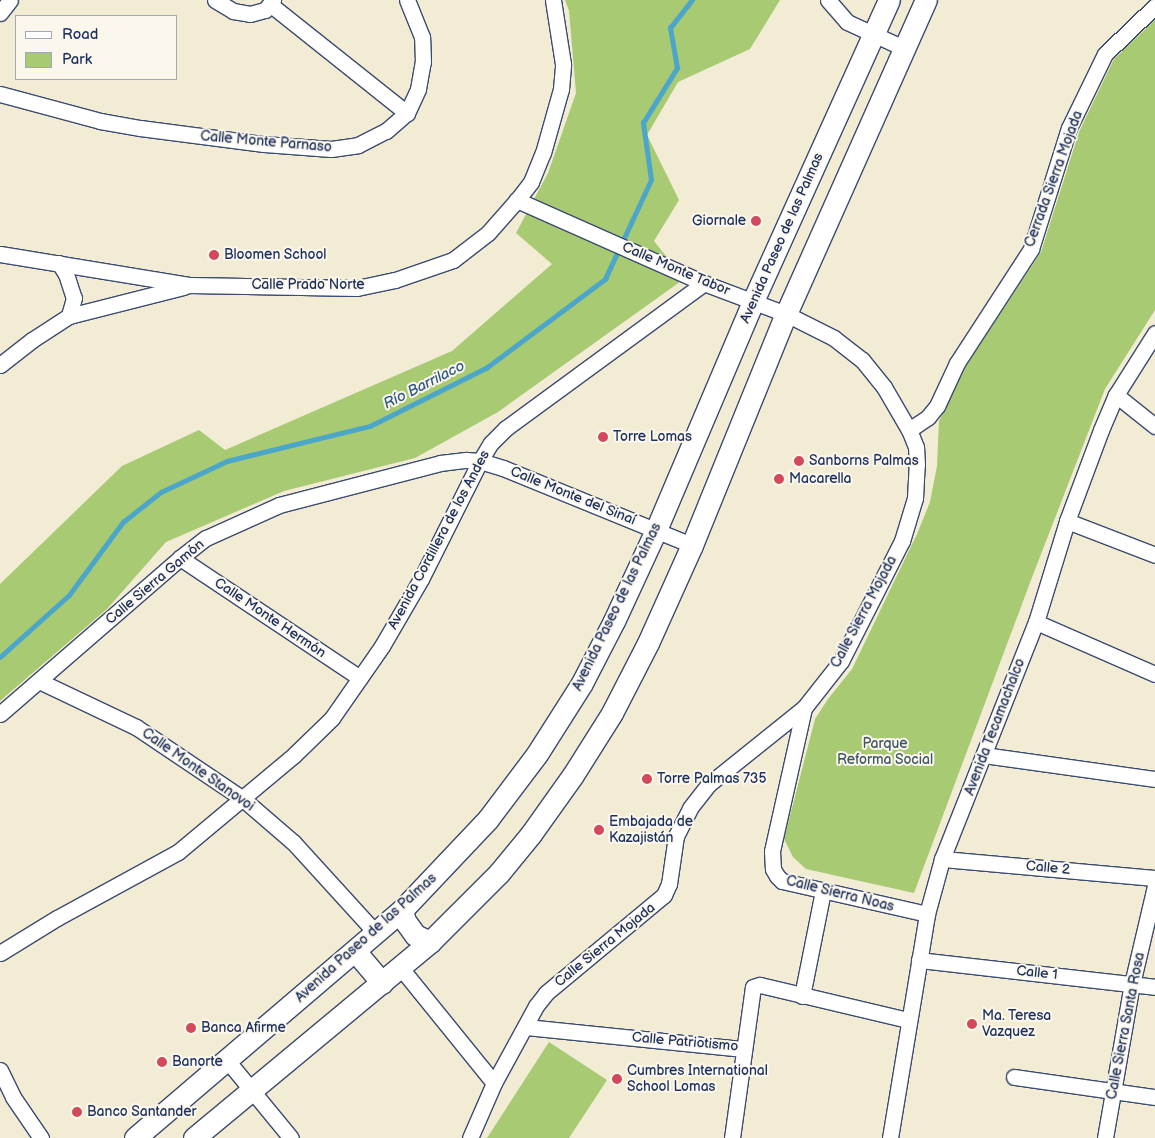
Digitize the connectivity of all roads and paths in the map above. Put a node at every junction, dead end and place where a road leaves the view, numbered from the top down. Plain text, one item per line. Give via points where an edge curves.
1 (10, 0) edge
2 (215, 0) edge
3 (407, 0) edge
4 (553, 0) edge
5 (828, 0) edge
6 (889, 0) edge
7 (926, 0) edge
8 (272, 2) edge
9 (1155, 6) edge
10 (0, 13) edge
11 (873, 36) junction
12 (906, 49) junction
13 (0, 94) edge
14 (407, 113) junction
15 (517, 200) junction
16 (0, 254) edge
17 (59, 263) junction
18 (704, 282) junction
19 (190, 286) junction
20 (753, 301) junction
21 (786, 314) junction
22 (70, 316) junction
23 (1155, 333) edge
24 (0, 365) edge
25 (1116, 395) junction
26 (1155, 426) edge
27 (909, 430) junction
28 (480, 461) junction
29 (1067, 520) junction
30 (656, 530) junction
31 (692, 545) junction
32 (1155, 555) edge
33 (180, 558) junction
34 (1036, 622) junction
35 (1155, 674) edge
36 (360, 678) junction
37 (39, 680) junction
38 (804, 708) junction
39 (0, 714) edge
40 (984, 755) junction
41 (1155, 779) edge
42 (243, 799) junction
43 (942, 859) junction
44 (1155, 878) edge
45 (1155, 886) edge
46 (823, 890) junction
47 (402, 910) junction
48 (926, 914) junction
49 (376, 933) junction
50 (430, 942) junction
51 (355, 951) junction
52 (0, 953) edge
53 (919, 960) junction
54 (400, 967) junction
55 (382, 982) junction
56 (1132, 984) junction
57 (1155, 987) edge
58 (802, 996) junction
59 (908, 1020) junction
60 (526, 1027) junction
61 (744, 1049) junction
62 (226, 1059) junction
63 (0, 1070) edge
64 (1014, 1077) dead end
65 (494, 1084) junction
66 (251, 1090) junction
67 (1112, 1091) junction
68 (1155, 1097) edge
69 (41, 1138) edge
70 (135, 1138) edge
71 (194, 1138) edge
72 (291, 1138) edge
73 (470, 1138) edge
74 (732, 1138) edge
75 (890, 1138) edge
76 (1105, 1138) edge

1 - 10 street
2 - 8 street via 233,11 250,14 265,10
3 - 14 street, Calle Monte Parnaso via 422,37 424,62 418,89
4 - 15 street, Calle Prado Norte via 563,64 561,89 543,153 530,182
5 - 11 street via 847,22
6 - 11 main road, Avenida Paseo de las Palmas
7 - 12 main road
8 - 14 street
9 - 27 street, Cerrada Sierra Mojada via 1105,54 1069,128 1031,248 957,363 937,406
11 - 12 street
11 - 20 main road, Avenida Paseo de las Palmas
12 - 21 main road
13 - 14 street, Calle Monte Parnaso via 100,121 140,128 331,149 358,145 386,132
15 - 18 street, Calle Monte Tabor
15 - 19 street, Calle Prado Norte via 488,233 453,260 395,280 358,288
16 - 17 street, Calle Prado Norte
17 - 19 street, Calle Prado Norte
17 - 22 street via 74,298
18 - 20 street, Calle Monte Tabor
18 - 28 street, Avenida Cordillera de los Andes via 506,428
19 - 22 street, Calle Prado Norte
20 - 21 street, Calle Monte Tabor
20 - 30 main road, Avenida Paseo de las Palmas
21 - 27 street, Calle Monte Tabor via 834,338 862,360 884,387
21 - 31 main road
22 - 24 street, Calle Prado Norte
23 - 25 street, Avenida Tecamachalco
25 - 26 street
25 - 29 street, Avenida Tecamachalco
27 - 38 street, Calle Sierra Mojada via 916,447 915,498 902,541 841,661
28 - 30 street, Calle Monte del Sinaí
28 - 33 street, Calle Sierra Gamón via 440,463 279,505 206,538
28 - 36 street, Avenida Cordillera de los Andes via 421,579
29 - 32 street
29 - 34 street, Avenida Tecamachalco
30 - 31 street, Calle Monte del Sinaí
30 - 47 main road, Avenida Paseo de las Palmas via 582,684 537,754 488,819
31 - 50 main road via 612,714 573,775 499,872
33 - 36 street, Calle Monte Hermón
33 - 37 street, Calle Sierra Gamón
34 - 35 street
34 - 40 street, Avenida Tecamachalco
36 - 42 street, Avenida Cordillera de los Andes via 332,718
37 - 39 street, Calle Sierra Gamón
37 - 42 street, Calle Monte Stanovoi via 136,728
38 - 46 street, Calle Sierra Noas via 772,851 773,869 782,881
38 - 60 street, Calle Sierra Mojada via 709,784 690,808 676,836 669,884 664,895 546,993
40 - 41 street
40 - 43 street, Avenida Tecamachalco
42 - 49 street, Calle Monte Stanovoi via 294,843
42 - 52 street, Avenida Cordillera de los Andes via 178,852
43 - 44 street, Calle 2
43 - 48 street, Avenida Tecamachalco
45 - 56 street, Calle Sierra Santa Rosa
46 - 48 street, Calle Sierra Noas
46 - 58 street
47 - 49 main road, Avenida Paseo de las Palmas
47 - 50 main road via 404,921 415,935
48 - 53 street, Avenida Tecamachalco
49 - 51 main road, Avenida Paseo de las Palmas
50 - 54 main road
51 - 55 main road
51 - 62 main road, Avenida Paseo de las Palmas
53 - 56 street, Calle 1
53 - 59 street, Avenida Tecamachalco
54 - 55 main road
54 - 65 street
55 - 66 main road
56 - 57 street, Calle 1
56 - 67 street, Calle Sierra Santa Rosa
58 - 59 street, Calle Patriotismo
58 - 61 street, Calle Patriotismo via 760,985 753,987
59 - 75 street, Avenida Tecamachalco
60 - 61 street, Calle Patriotismo
60 - 65 street, Calle Sierra Mojada
61 - 74 street
62 - 66 street
62 - 70 main road, Avenida Paseo de las Palmas
63 - 69 street via 13,1097
64 - 67 street
65 - 73 street, Calle Sierra Mojada
66 - 71 main road
66 - 72 street
67 - 68 street
67 - 76 street, Calle Sierra Santa Rosa

